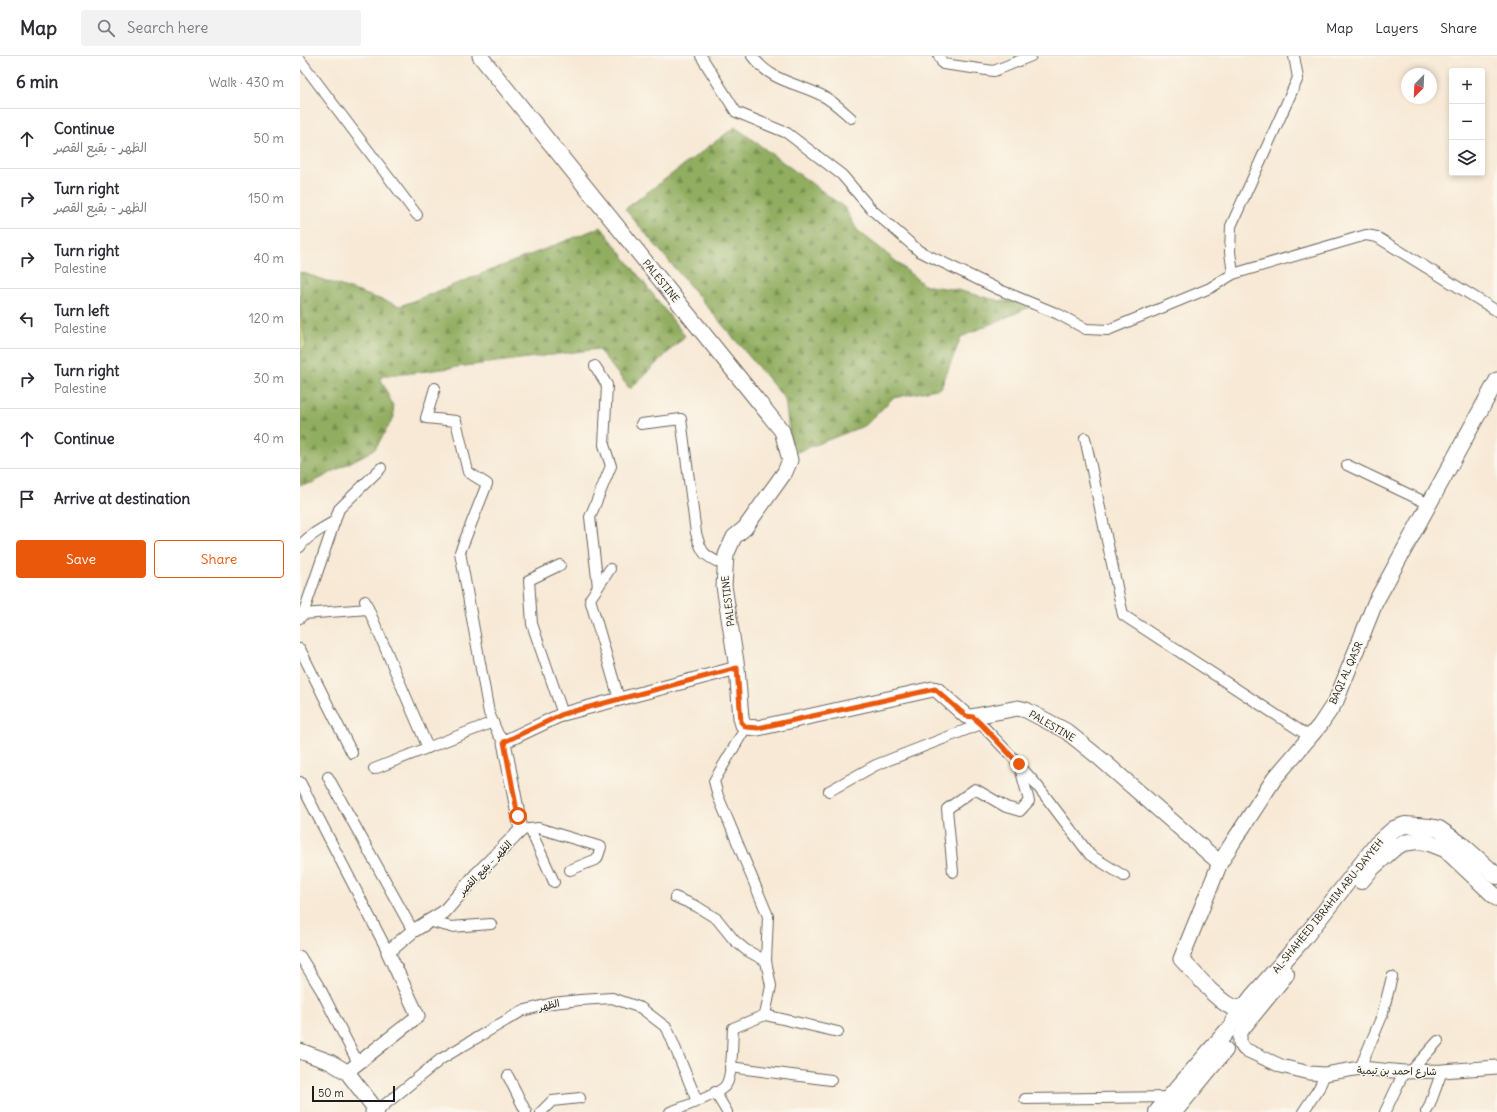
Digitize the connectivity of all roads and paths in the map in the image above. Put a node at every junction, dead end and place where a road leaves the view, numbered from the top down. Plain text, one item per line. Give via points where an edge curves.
1 (480, 56) edge
2 (701, 56) edge
3 (752, 56) edge
4 (939, 56) edge
5 (1031, 56) edge
6 (1294, 56) edge
7 (300, 60) edge
8 (851, 118) dead end
9 (417, 215) dead end
10 (1233, 274) junction
11 (1497, 311) edge
12 (595, 366) dead end
13 (1497, 380) edge
14 (435, 388) dead end
15 (641, 424) dead end
16 (1085, 438) dead end
17 (1347, 465) dead end
18 (381, 468) dead end
19 (1429, 504) junction
20 (335, 520) junction
21 (300, 547) edge
22 (560, 565) dead end
23 (724, 565) junction
24 (610, 569) dead end
25 (598, 587) junction
26 (301, 616) edge
27 (300, 650) edge
28 (737, 668) junction
29 (619, 699) junction
30 (563, 714) junction
31 (977, 720) junction
32 (493, 722) junction
33 (746, 727) junction
34 (1310, 737) junction
35 (504, 742) junction
36 (428, 748) junction
37 (352, 752) dead end
38 (1019, 764) junction
39 (374, 770) dead end
40 (328, 777) dead end
41 (300, 782) edge
42 (828, 791) dead end
43 (526, 829) junction
44 (1220, 863) junction
45 (570, 870) dead end
46 (953, 872) dead end
47 (1124, 876) dead end
48 (1497, 876) edge
49 (554, 882) dead end
50 (675, 897) dead end
51 (1497, 898) edge
52 (428, 920) junction
53 (491, 924) dead end
54 (413, 931) junction
55 (388, 952) junction
56 (300, 956) edge
57 (766, 961) junction
58 (1392, 977) dead end
59 (1213, 993) junction
60 (1245, 1006) junction
61 (764, 1015) junction
62 (1234, 1029) junction
63 (838, 1032) dead end
64 (1438, 1041) dead end
65 (300, 1050) edge
66 (730, 1067) junction
67 (352, 1068) junction
68 (1360, 1068) junction
69 (1497, 1068) edge
70 (1408, 1072) junction
71 (1442, 1072) junction
72 (1325, 1074) junction
73 (508, 1076) dead end
74 (831, 1080) dead end
75 (715, 1092) junction
76 (580, 1098) dead end
77 (1025, 1099) dead end
78 (697, 1101) junction
79 (1172, 1104) edge
80 (376, 1112) edge
81 (526, 1112) edge
82 (541, 1112) edge
83 (670, 1112) edge
84 (727, 1112) edge
85 (1157, 1112) edge
86 (1303, 1112) edge
87 (1385, 1112) edge
88 (1426, 1112) edge

1 - 23 main road, PALESTINE via 782,431 790,460 785,472 745,528 734,537 727,549
2 - 10 street via 736,112 787,133 842,175 871,210 919,252 1058,314 1086,330 1108,330 1210,288
3 - 8 street via 759,65 782,81 822,95
4 - 5 street via 943,64 994,71
6 - 10 street via 1298,78 1231,226 1230,252
7 - 9 street
10 - 11 street via 1366,235 1377,237
12 - 25 street via 607,385 604,445 611,466 590,517
13 - 19 main road, BAQI AL QASR
14 - 32 street via 426,418 456,421 468,472 487,484 460,552 489,713
15 - 23 street via 681,419 700,549 708,557
16 - 34 street via 1123,615
17 - 19 street
18 - 20 street via 339,509
19 - 34 main road, BAQI AL QASR via 1375,603 1336,701
20 - 21 street
20 - 26 street
22 - 30 street via 529,580 532,624
23 - 28 main road, PALESTINE via 724,586
24 - 25 street
25 - 29 street via 590,599
26 - 36 street via 367,604
27 - 37 street
28 - 29 street
28 - 33 main road, PALESTINE via 741,722
29 - 30 street
30 - 35 street
31 - 33 main road via 966,716 933,689 758,728
31 - 38 street
31 - 42 street via 876,765
31 - 44 main road, PALESTINE via 1018,708 1066,731
32 - 35 street
32 - 36 street
33 - 57 street via 714,781 768,916
34 - 44 main road, BAQI AL QASR via 1274,779
35 - 43 street
36 - 39 street
38 - 46 street via 1029,801 1020,811 1006,807 974,789 948,808
38 - 47 street via 1090,855
40 - 54 street
41 - 55 street
43 - 45 street via 538,828 601,847 597,859
43 - 49 street
43 - 52 street, الظهر - بقيع القصر via 477,874 444,912
44 - 59 main road, BAQI AL QASR via 1181,959
48 - 60 main road, AL-SHAHEED IBRAHIM ABU-DAYYEH via 1462,845 1439,829 1405,825 1394,829 1377,844 1304,938
50 - 57 street via 717,919 734,940
51 - 62 main road, AL-SHAHEED IBRAHIM ABU-DAYYEH via 1445,849 1418,840 1399,845 1373,867
52 - 53 street via 451,927
52 - 54 street, الظهر - بقيع القصر
54 - 55 street, الظهر - بقيع القصر
55 - 67 street via 418,1016
56 - 67 street via 321,990
57 - 61 street via 771,986
58 - 68 street via 1382,1016
59 - 60 main road via 1236,1009
59 - 62 main road via 1232,1016
60 - 62 main road, AL-SHAHEED IBRAHIM ABU-DAYYEH
61 - 63 street
61 - 66 street via 733,1028
62 - 72 street, شارع احمد بن تيمية via 1244,1049 1281,1066
62 - 79 main road, AL-SHAHEED IBRAHIM ABU-DAYYEH
64 - 70 street
65 - 67 main road
66 - 74 street
66 - 75 street via 725,1087
67 - 80 main road
68 - 70 street, شارع احمد بن تيمية
68 - 72 street, شارع احمد بن تيمية
69 - 71 street, شارع احمد بن تيمية
70 - 71 street, شارع احمد بن تيمية
70 - 87 street
71 - 88 street
72 - 86 street
73 - 81 street
75 - 78 street
75 - 84 street
76 - 82 street via 552,1101
77 - 79 street
78 - 80 street, الظهر via 667,1028 641,1008 612,998 553,1003 522,1011 441,1059
78 - 83 street
79 - 85 main road, AL-SHAHEED IBRAHIM ABU-DAYYEH

